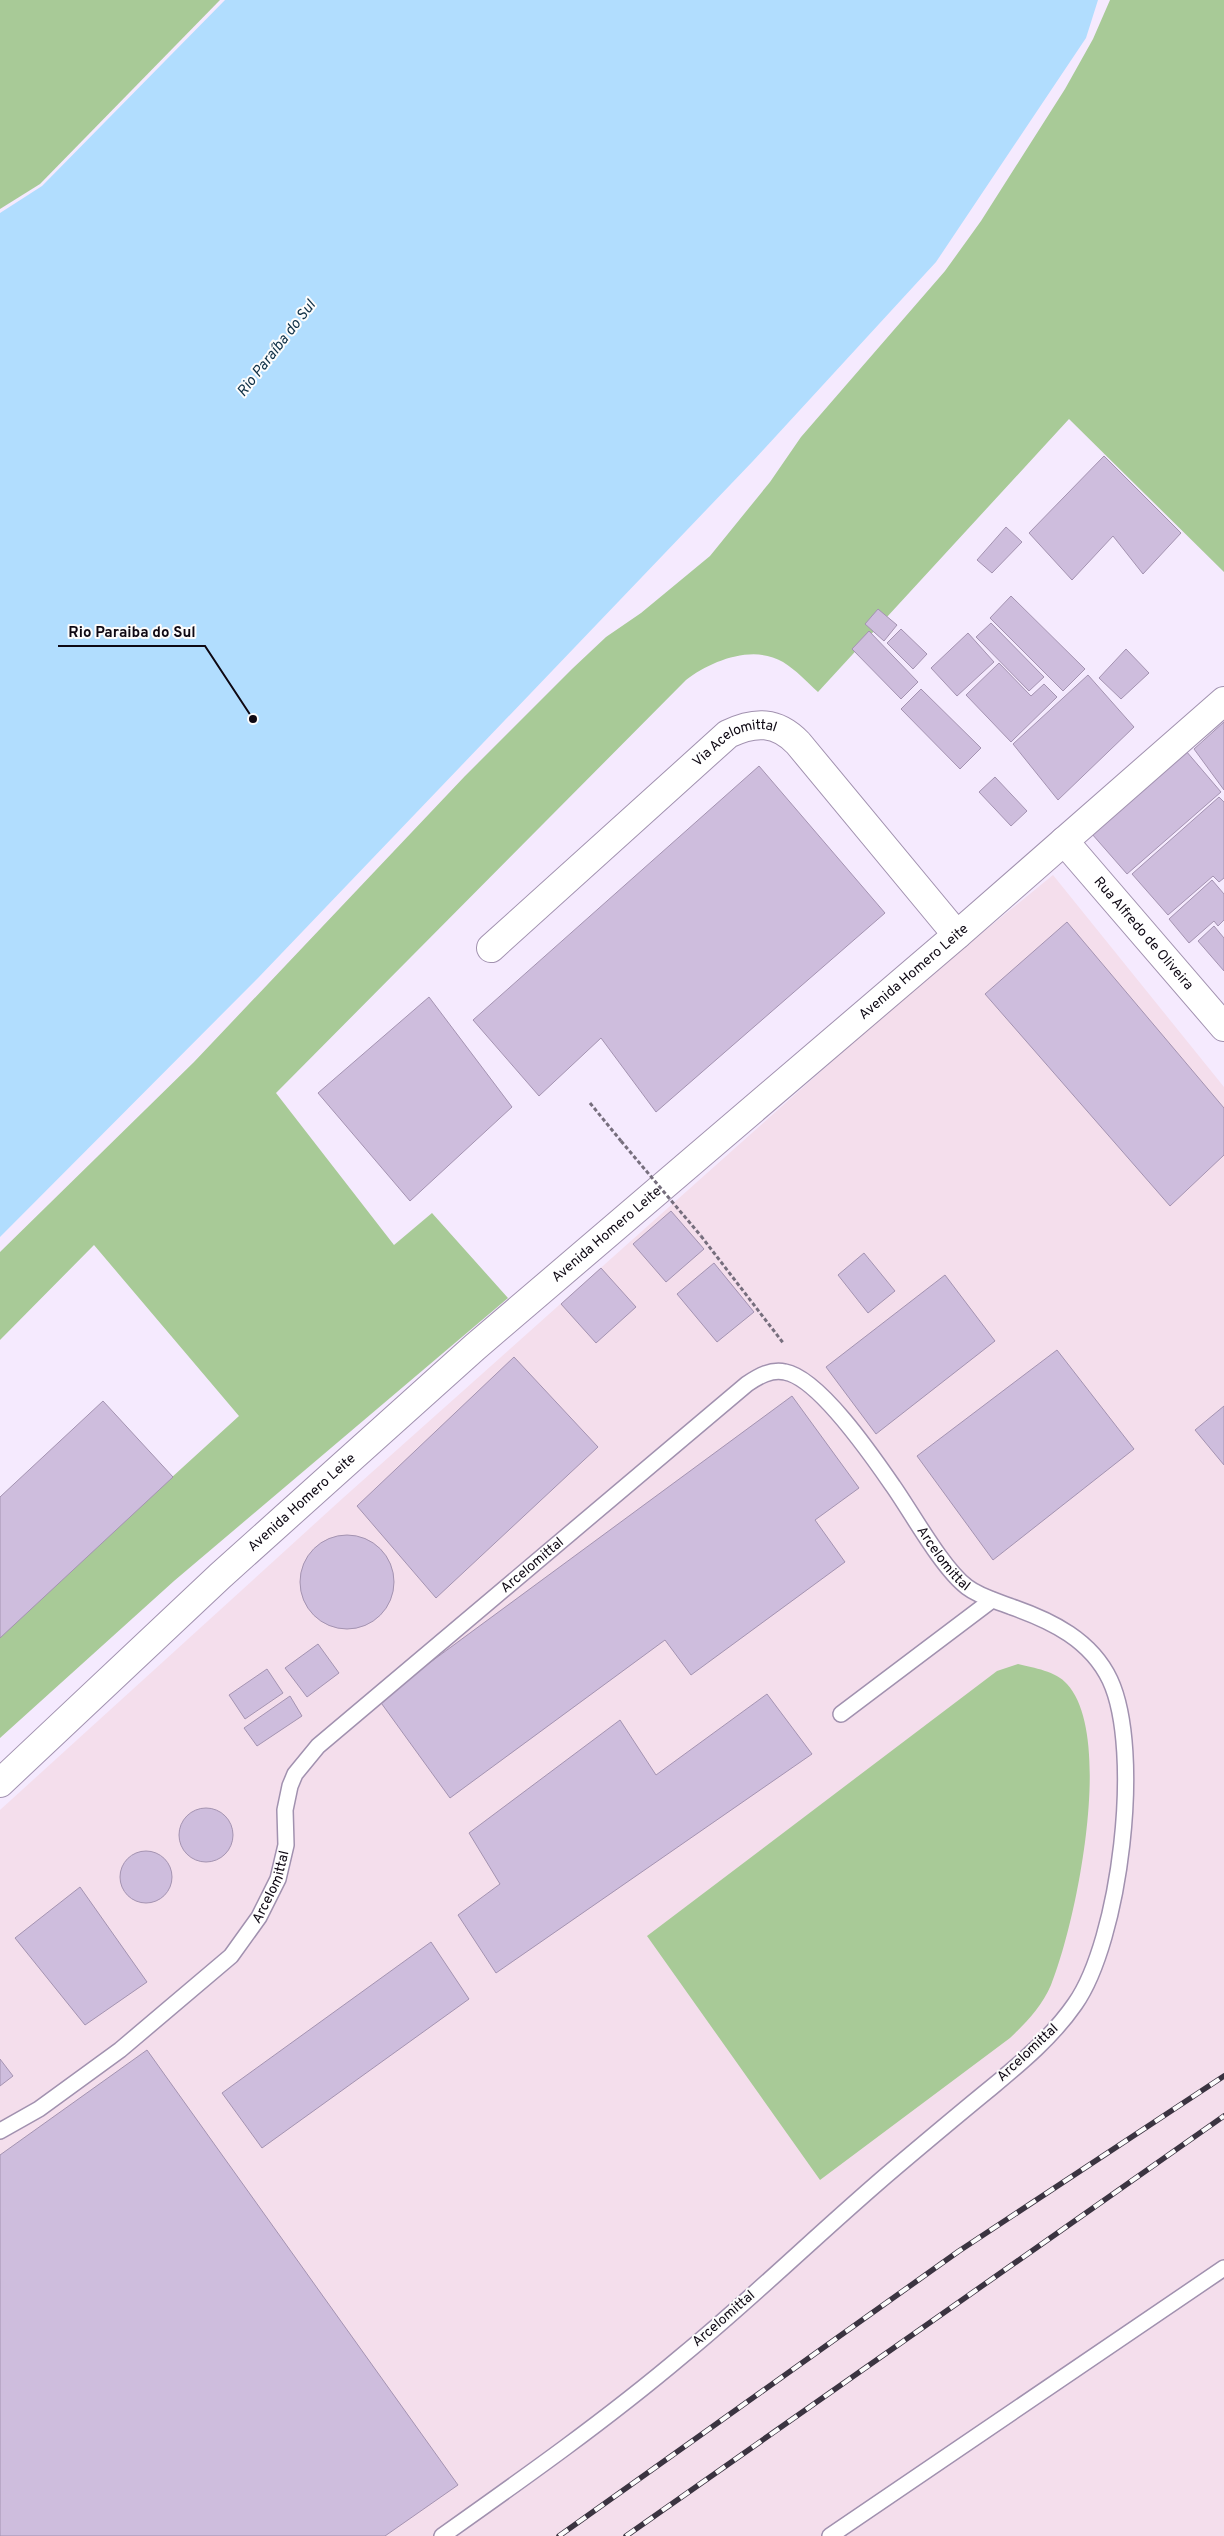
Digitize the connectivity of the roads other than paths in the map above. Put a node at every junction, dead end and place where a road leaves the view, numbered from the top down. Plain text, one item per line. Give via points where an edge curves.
1 (1224, 701) edge
2 (1064, 841) junction
3 (957, 935) junction
4 (491, 948) dead end
5 (1224, 1027) edge
6 (992, 1600) junction
7 (841, 1714) dead end
8 (0, 1783) edge
9 (0, 2130) edge
10 (1224, 2268) edge
11 (442, 2536) edge
12 (830, 2536) edge

1 - 2 street, Avenida Homero Leite
2 - 3 street, Avenida Homero Leite
2 - 5 street, Rua Alfredo de Oliveira
3 - 4 street, Via Acelomittal via 798,742 780,728 761,724 728,734
3 - 8 street, Avenida Homero Leite via 475,1347 220,1576
6 - 7 lane
6 - 9 lane, Arcelomittal via 969,1589 953,1573 892,1484 832,1406 789,1372 774,1371 757,1378 723,1403 318,1746 295,1774 290,1786 285,1810 286,1845 278,1879 259,1917 231,1956 120,2050 39,2109
6 - 11 lane, Arcelomittal via 1056,1626 1084,1645 1095,1655 1108,1676 1121,1716 1125,1809 1116,1886 1102,1948 1078,2001 1039,2046 684,2355 579,2439
10 - 12 lane

